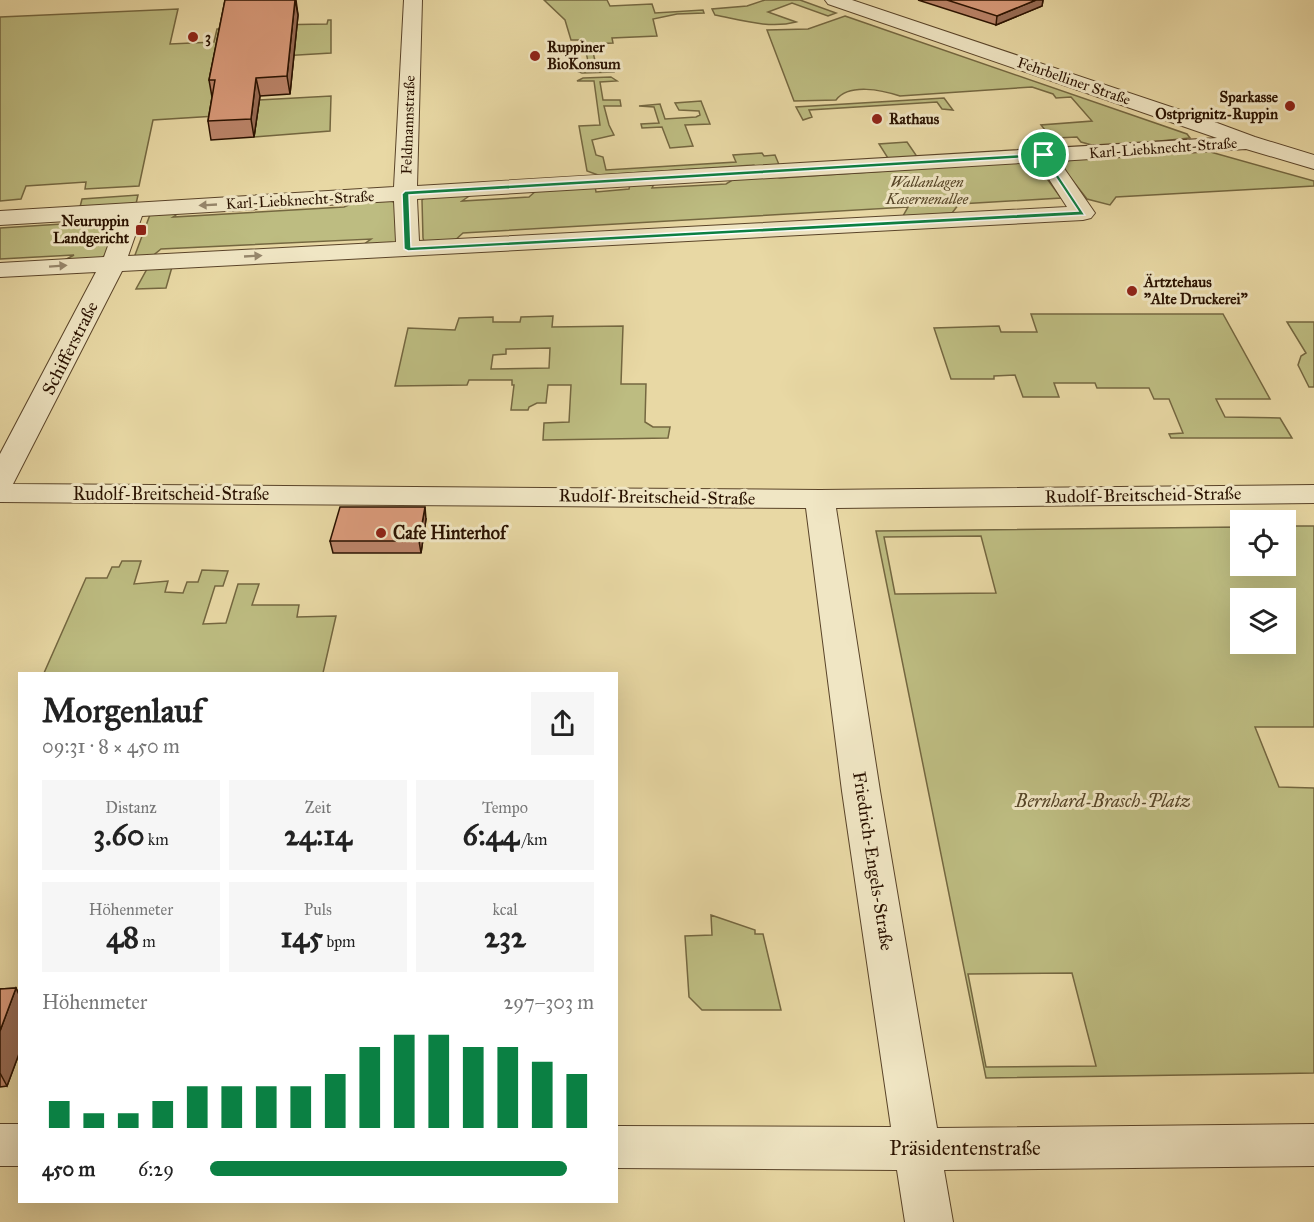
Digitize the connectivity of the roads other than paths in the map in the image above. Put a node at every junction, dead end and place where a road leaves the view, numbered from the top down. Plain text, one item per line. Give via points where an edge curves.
1 (413, 0) edge
2 (834, 0) edge
3 (1247, 142) junction
4 (1044, 155) junction
5 (1314, 162) edge
6 (405, 194) junction
7 (133, 209) junction
8 (0, 218) edge
9 (408, 249) junction
10 (114, 262) junction
11 (0, 270) edge
12 (0, 482) edge
13 (0, 493) edge
14 (1314, 494) edge
15 (820, 499) junction
16 (0, 1145) edge
17 (18, 1145) edge
18 (1314, 1145) edge
19 (618, 1147) edge
20 (917, 1148) junction
21 (929, 1222) edge

1 - 6 street, Feldmannstraße
2 - 3 street, Fehrbelliner Straße
3 - 4 street, Karl-Liebknecht-Straße
3 - 5 street, Fehrbelliner Straße
4 - 6 street, Karl-Liebknecht-Straße
4 - 9 street via 1083,213
6 -> 7 street, Karl-Liebknecht-Straße
6 - 9 street, Feldmannstraße
7 - 8 street, Karl-Liebknecht-Straße
7 - 10 street, Schifferstraße
10 -> 9 street
11 -> 10 street
10 - 12 street, Schifferstraße
13 - 15 street, Rudolf-Breitscheid-Straße
14 - 15 street, Rudolf-Breitscheid-Straße
15 - 20 street, Friedrich-Engels-Straße
16 - 17 street
18 - 20 street, Präsidentenstraße
19 - 20 street, Präsidentenstraße
20 - 21 street, Friedrich-Engels-Straße

